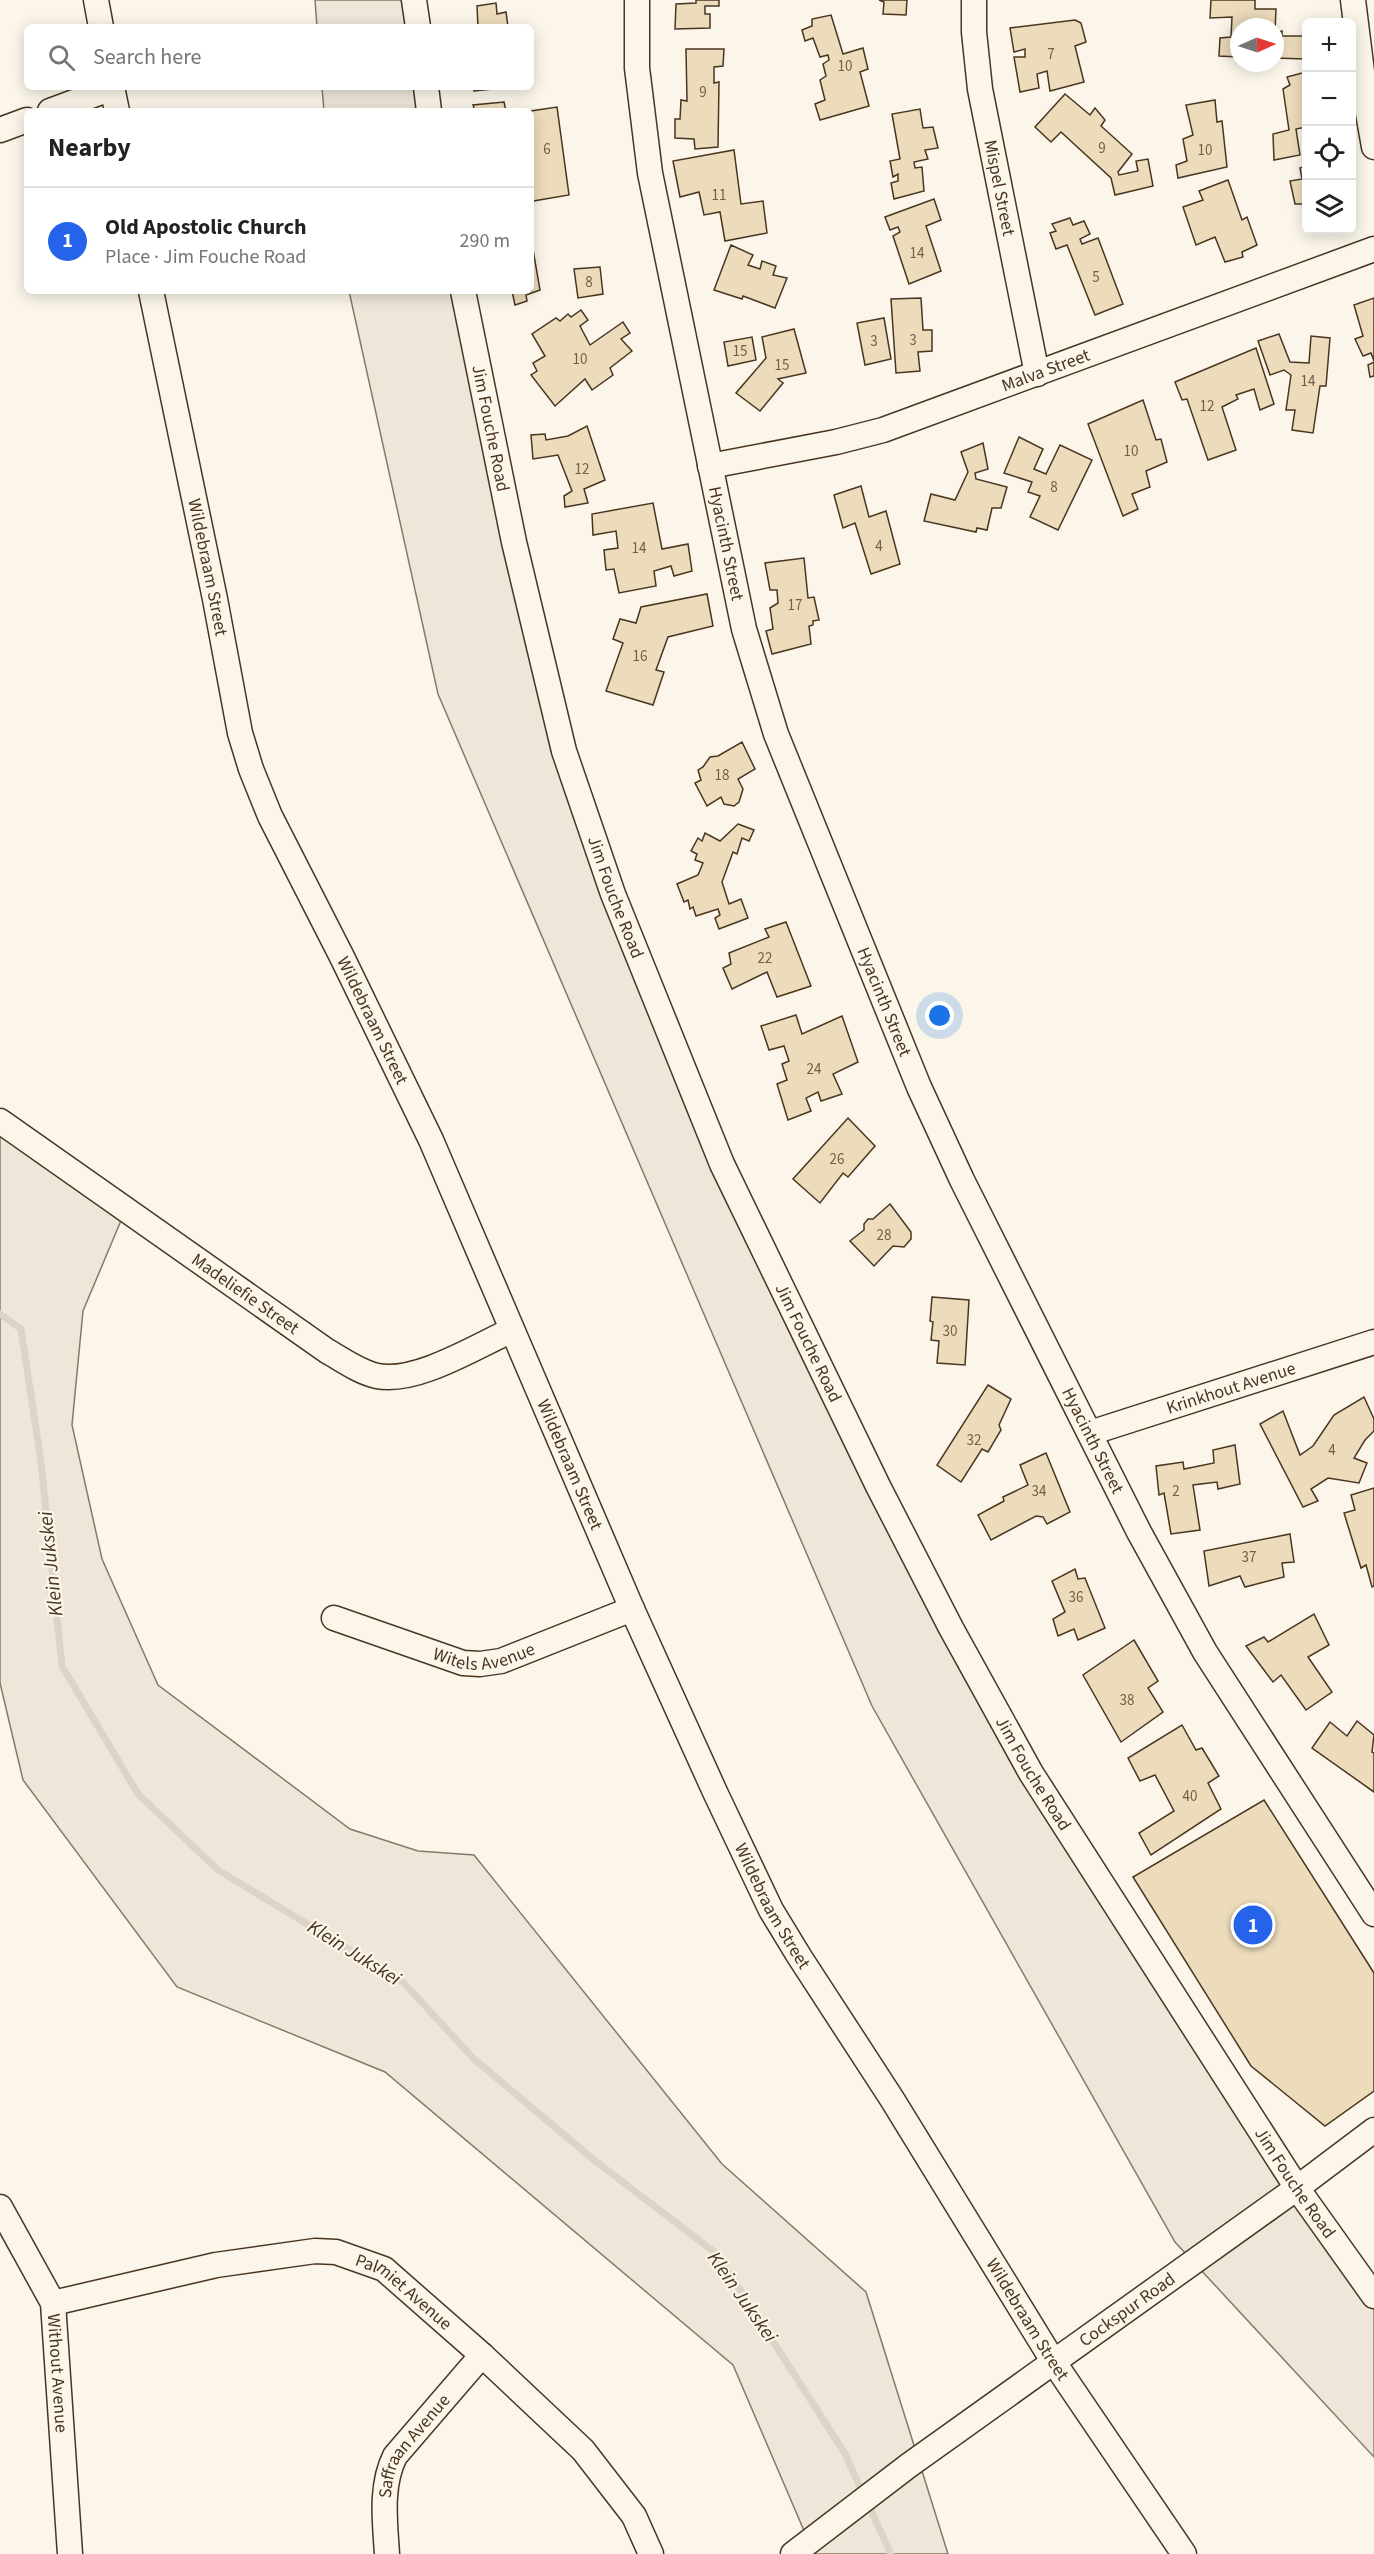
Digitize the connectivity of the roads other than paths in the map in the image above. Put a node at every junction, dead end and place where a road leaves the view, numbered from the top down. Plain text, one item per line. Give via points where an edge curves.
1 (96, 0) edge
2 (414, 0) edge
3 (637, 0) edge
4 (974, 0) edge
5 (1353, 0) edge
6 (100, 24) edge
7 (418, 24) edge
8 (104, 90) edge
9 (113, 90) edge
10 (426, 90) edge
11 (58, 108) edge
12 (116, 108) edge
13 (429, 108) edge
14 (24, 121) edge
15 (0, 130) edge
16 (1374, 147) edge
17 (1374, 249) edge
18 (152, 294) edge
19 (464, 294) edge
20 (1037, 374) junction
21 (710, 466) junction
22 (0, 1121) edge
23 (512, 1330) junction
24 (1374, 1342) edge
25 (1090, 1433) junction
26 (632, 1609) junction
27 (334, 1618) dead end
28 (1374, 1914) edge
29 (1374, 2130) edge
30 (1296, 2188) junction
31 (0, 2207) edge
32 (1374, 2296) edge
33 (53, 2303) junction
34 (482, 2355) junction
35 (1053, 2361) junction
36 (70, 2554) edge
37 (387, 2554) edge
38 (651, 2554) edge
39 (793, 2554) edge
40 (1184, 2554) edge

1 - 6 street
2 - 7 street
3 - 21 street, Hyacinth Street via 637,68 650,173
4 - 20 street, Mispel Street via 980,88
5 - 16 street
8 - 11 street
9 - 12 street
10 - 13 street
14 - 15 street
17 - 20 street, Malva Street
18 - 23 street, Wildebraam Street via 240,733 251,769 270,816 431,1140
19 - 30 street, Jim Fouche Road via 514,542 562,744 613,894 722,1164 878,1486 1031,1773
20 - 21 street, Malva Street via 883,430
21 - 25 street, Hyacinth Street via 744,629 776,734 919,1087
22 - 23 street, Madeliefie Street via 327,1352 362,1371 387,1377 415,1373
23 - 26 street, Wildebraam Street
24 - 25 street, Krinkhout Avenue
25 - 28 street, Hyacinth Street via 1205,1652
26 - 27 street, Witels Avenue via 501,1661 480,1664 463,1663
26 - 35 street, Wildebraam Street via 771,1910
29 - 30 street, Cockspur Road
30 - 32 street, Jim Fouche Road
30 - 35 street, Cockspur Road
31 - 33 street, Without Avenue
33 - 34 street, Palmiet Avenue via 216,2265 315,2251 336,2252 384,2269
33 - 36 street, Without Avenue
34 - 37 street, Saffraan Avenue via 395,2457 388,2471
34 - 38 street, Palmiet Avenue via 583,2450 634,2516
35 - 39 street, Cockspur Road
35 - 40 street, Wildebraam Street

